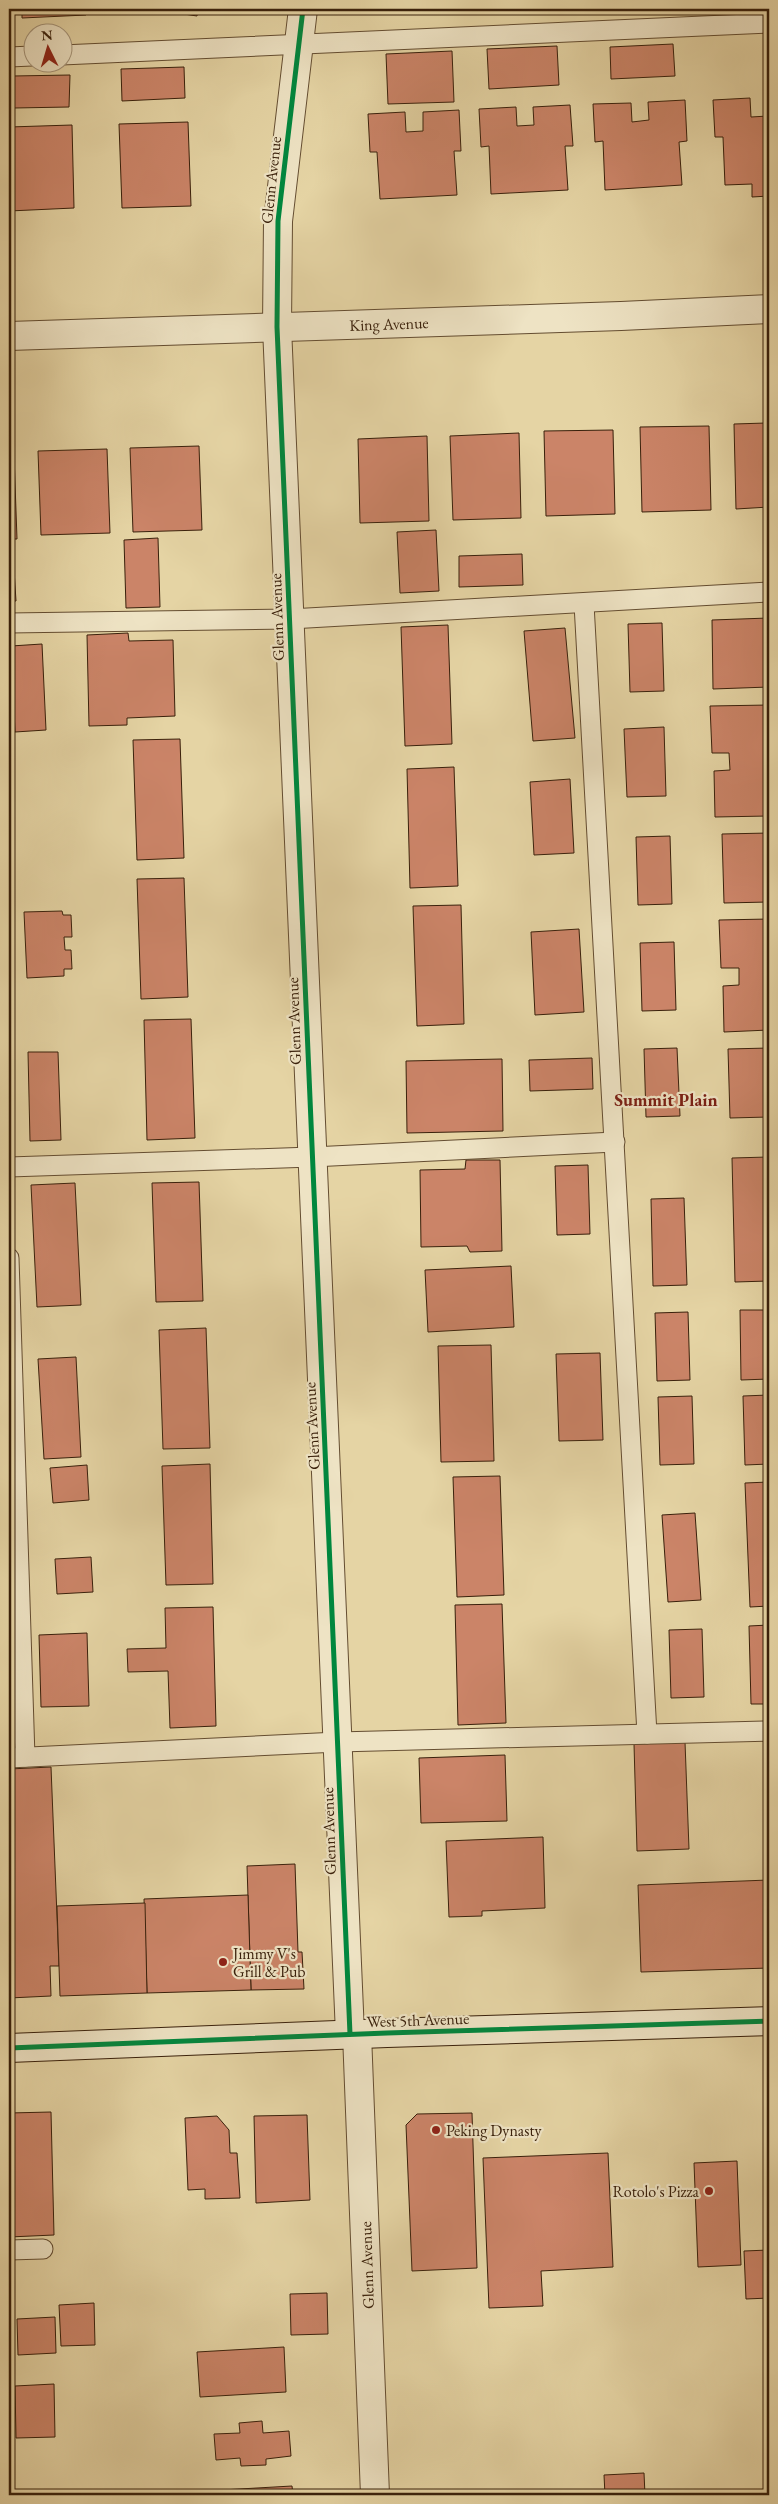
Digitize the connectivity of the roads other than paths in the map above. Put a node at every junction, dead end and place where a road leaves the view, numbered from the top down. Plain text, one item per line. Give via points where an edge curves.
1 (303, 9) edge
2 (769, 24) edge
3 (299, 46) junction
4 (72, 55) edge
5 (22, 56) edge
6 (9, 57) edge
7 (769, 309) edge
8 (277, 327) junction
9 (9, 336) edge
10 (769, 592) edge
11 (584, 604) junction
12 (290, 619) junction
13 (9, 623) edge
14 (615, 1142) junction
15 (312, 1157) junction
16 (9, 1167) edge
17 (9, 1258) edge
18 (769, 1731) edge
19 (647, 1734) junction
20 (338, 1742) junction
21 (17, 1758) edge
22 (769, 2021) edge
23 (354, 2034) junction
24 (9, 2048) edge
25 (43, 2249) dead end
26 (9, 2250) edge
27 (375, 2495) edge

1 - 3 street, Glenn Avenue
2 - 3 lane
3 - 4 lane
3 - 8 street, Glenn Avenue via 278,221
5 - 6 lane
7 - 8 street, King Avenue
8 - 9 street, King Avenue
8 - 12 street, Glenn Avenue
10 - 11 lane
11 - 12 lane
11 - 14 lane
12 - 13 lane
12 - 15 street, Glenn Avenue
14 - 15 lane
14 - 19 lane
15 - 16 lane
15 - 20 street, Glenn Avenue
17 - 21 lane
18 - 19 lane
19 - 20 lane
20 - 21 lane
20 - 23 street, Glenn Avenue
22 - 23 street, West 5th Avenue
23 - 24 street, West 5th Avenue
23 - 27 street, Glenn Avenue
25 - 26 lane

